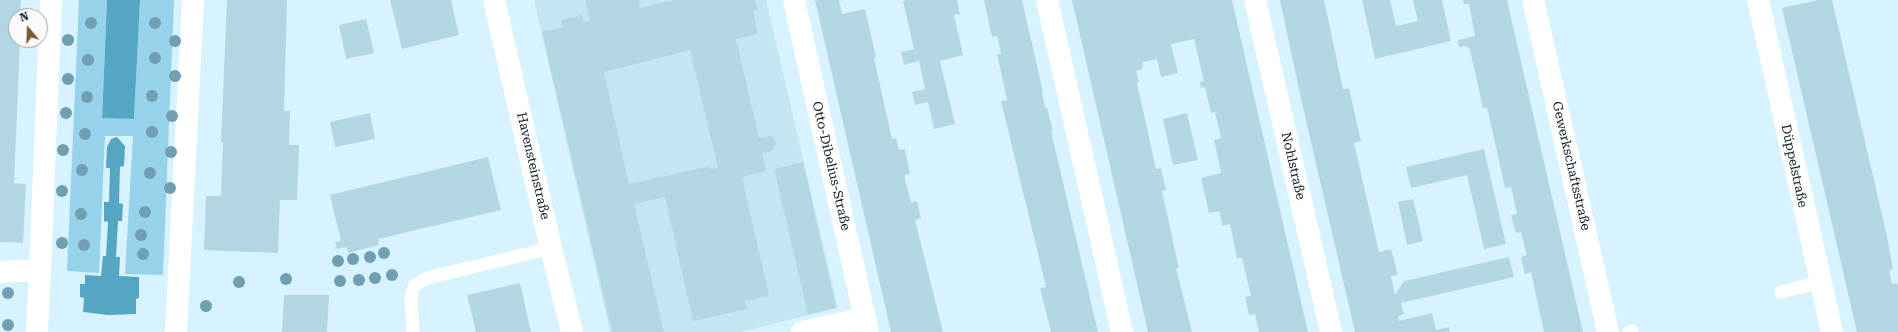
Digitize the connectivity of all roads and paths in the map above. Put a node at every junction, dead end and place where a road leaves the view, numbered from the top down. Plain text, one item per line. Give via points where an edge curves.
1 (51, 0) edge
2 (192, 0) edge
3 (494, 0) edge
4 (794, 0) edge
5 (1047, 0) edge
6 (1255, 0) edge
7 (1533, 0) edge
8 (1758, 0) edge
9 (551, 248) junction
10 (40, 270) junction
11 (0, 272) edge
12 (1820, 282) junction
13 (1781, 292) dead end
14 (866, 325) edge
15 (37, 332) edge
16 (176, 332) edge
17 (413, 332) edge
18 (572, 332) edge
19 (802, 332) edge
20 (1122, 332) edge
21 (1331, 332) edge
22 (1608, 332) edge
23 (1832, 332) edge

1 - 10 street
2 - 16 street
3 - 9 street, Havensteinstraße
4 - 14 street, Otto-Dibelius-Straße
5 - 20 street
6 - 21 street, Nohlstraße
7 - 22 street, Gewerkschaftsstraße
8 - 12 street, Düppelstraße
9 - 17 lane via 427,278 414,286 411,299
9 - 18 street, Havensteinstraße
10 - 11 street
10 - 15 street
12 - 13 lane
12 - 23 street, Düppelstraße
14 - 19 street

